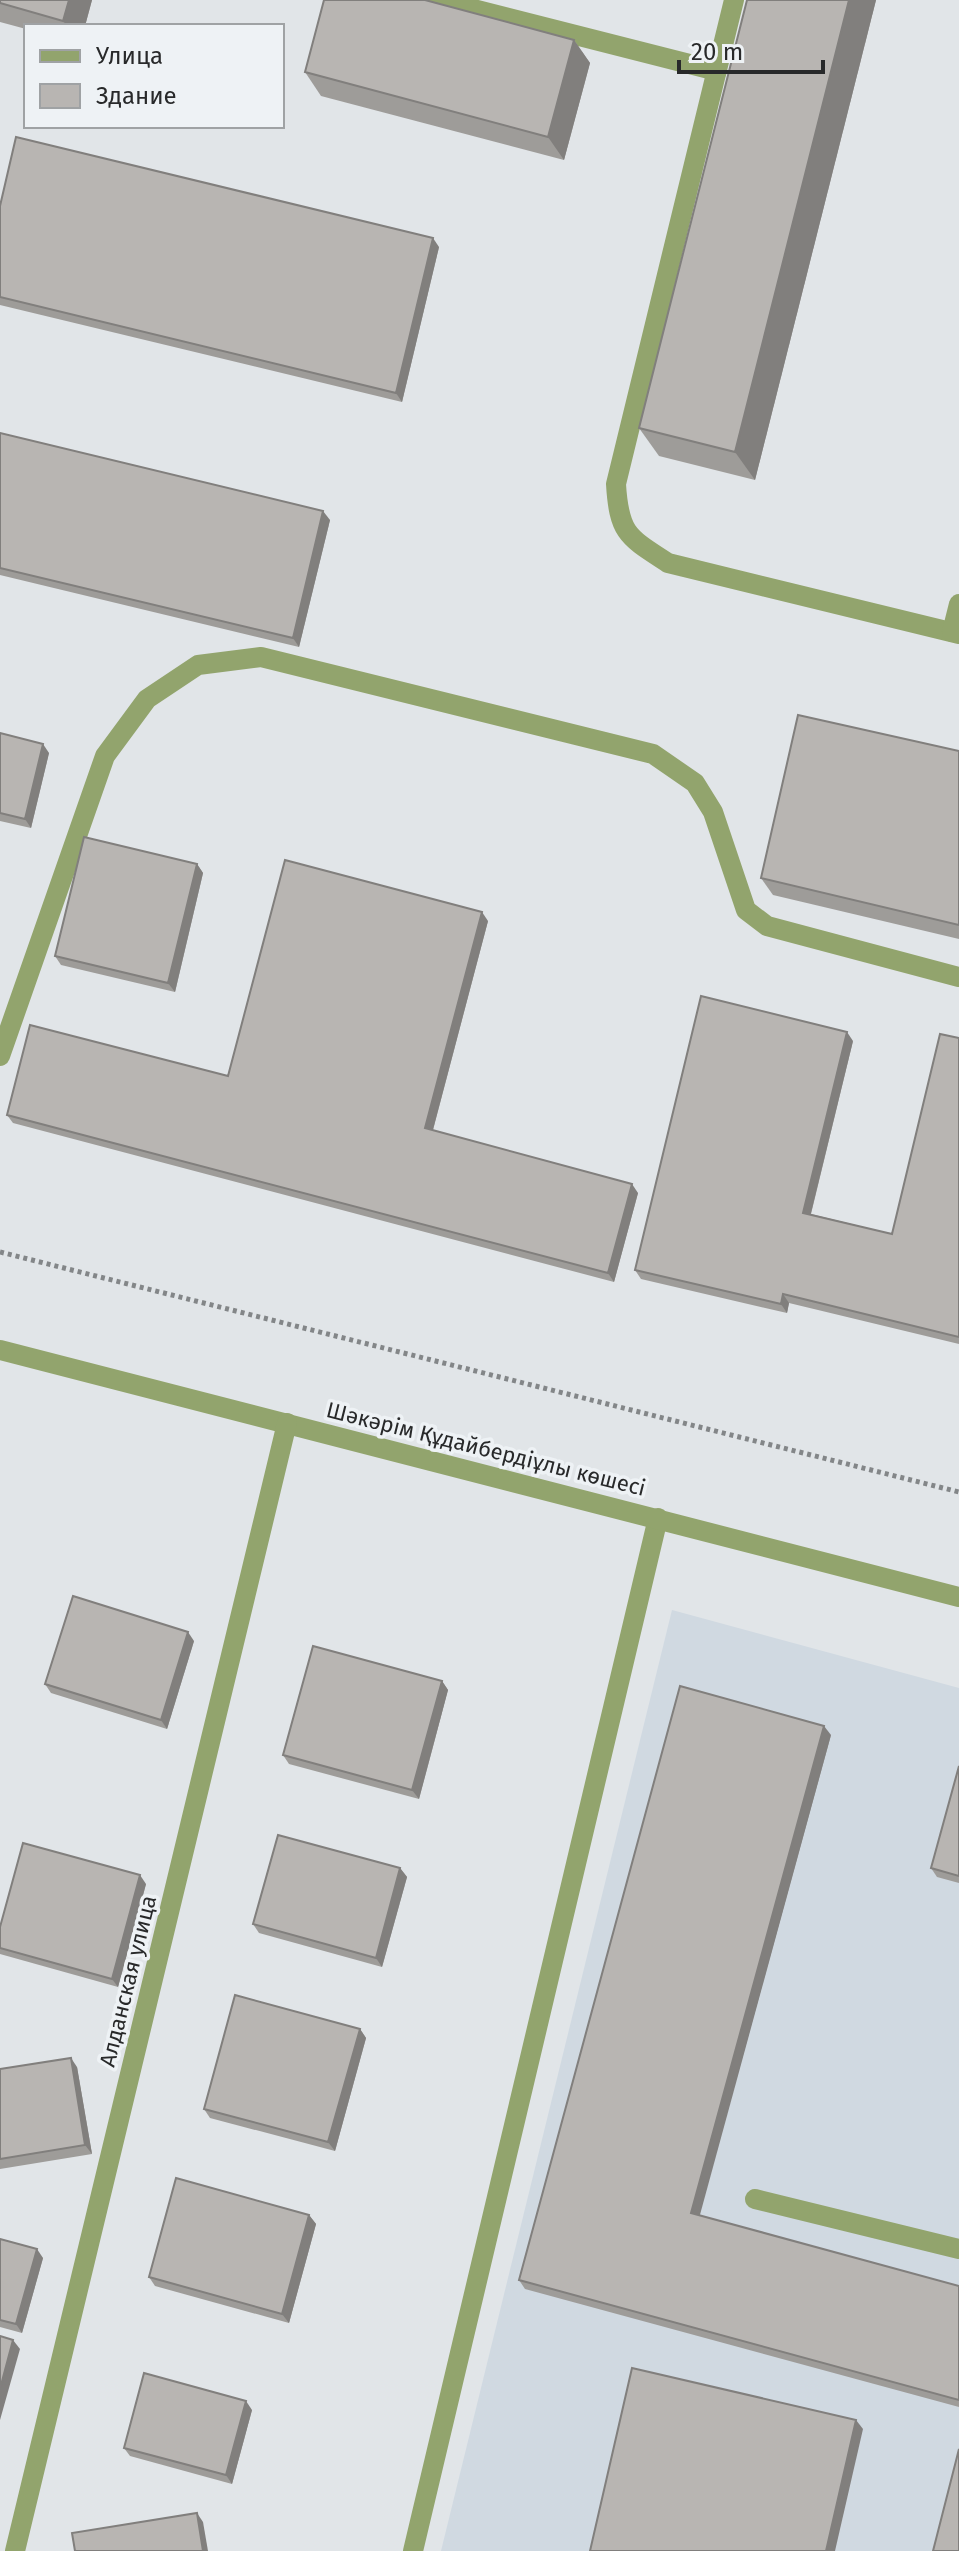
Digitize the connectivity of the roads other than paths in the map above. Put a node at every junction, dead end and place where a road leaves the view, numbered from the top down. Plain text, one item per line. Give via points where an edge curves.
1 (438, 0) edge
2 (734, 0) edge
3 (717, 71) junction
4 (959, 604) edge
5 (956, 633) edge
6 (959, 977) edge
7 (0, 1056) edge
8 (0, 1350) edge
9 (287, 1423) junction
10 (658, 1518) junction
11 (959, 1597) edge
12 (755, 2199) dead end
13 (959, 2249) edge
14 (15, 2551) edge
15 (413, 2551) edge

1 - 3 street
2 - 3 street
3 - 5 street via 616,484 618,516 632,540 668,563
4 - 5 street
6 - 7 street via 767,926 746,910 713,812 695,783 653,754 261,657 198,665 147,699 105,756
8 - 9 street, Шәкәрім Құдайбердіұлы көшесі
9 - 10 street, Шәкәрім Құдайбердіұлы көшесі
9 - 14 street, Алданская улица
10 - 11 street, Шәкәрім Құдайбердіұлы көшесі
10 - 15 street
12 - 13 street

